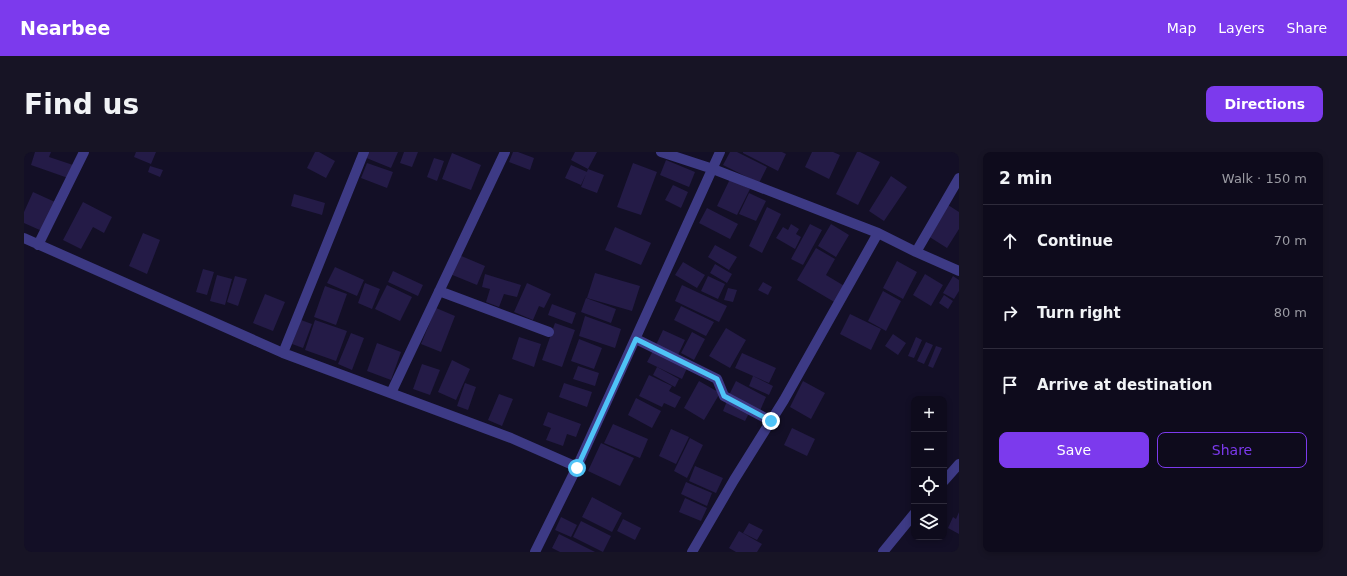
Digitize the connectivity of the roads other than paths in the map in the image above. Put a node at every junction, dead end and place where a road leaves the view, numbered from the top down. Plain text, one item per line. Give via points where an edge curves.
1 (84, 152) edge
2 (364, 152) edge
3 (505, 152) edge
4 (661, 152) edge
5 (720, 152) edge
6 (712, 170) junction
7 (959, 178) edge
8 (878, 233) junction
9 (24, 238) edge
10 (38, 246) junction
11 (916, 252) junction
12 (959, 271) edge
13 (439, 291) junction
14 (549, 332) dead end
15 (636, 339) junction
16 (283, 353) junction
17 (391, 393) junction
18 (771, 421) junction
19 (959, 464) edge
20 (577, 468) junction
21 (947, 478) edge
22 (911, 518) edge
23 (535, 552) edge
24 (692, 552) edge
25 (883, 552) edge

1 - 10 street
2 - 16 street
3 - 13 street
4 - 6 street
5 - 6 street
6 - 8 street
6 - 15 street
7 - 11 street
8 - 11 street
8 - 18 street
9 - 10 street
10 - 16 street
11 - 12 street
13 - 14 street
13 - 17 street
15 - 18 street via 717,379 724,396
15 - 20 street
16 - 17 street
17 - 20 street via 512,438
18 - 24 street
19 - 21 street
20 - 23 street
22 - 25 street

